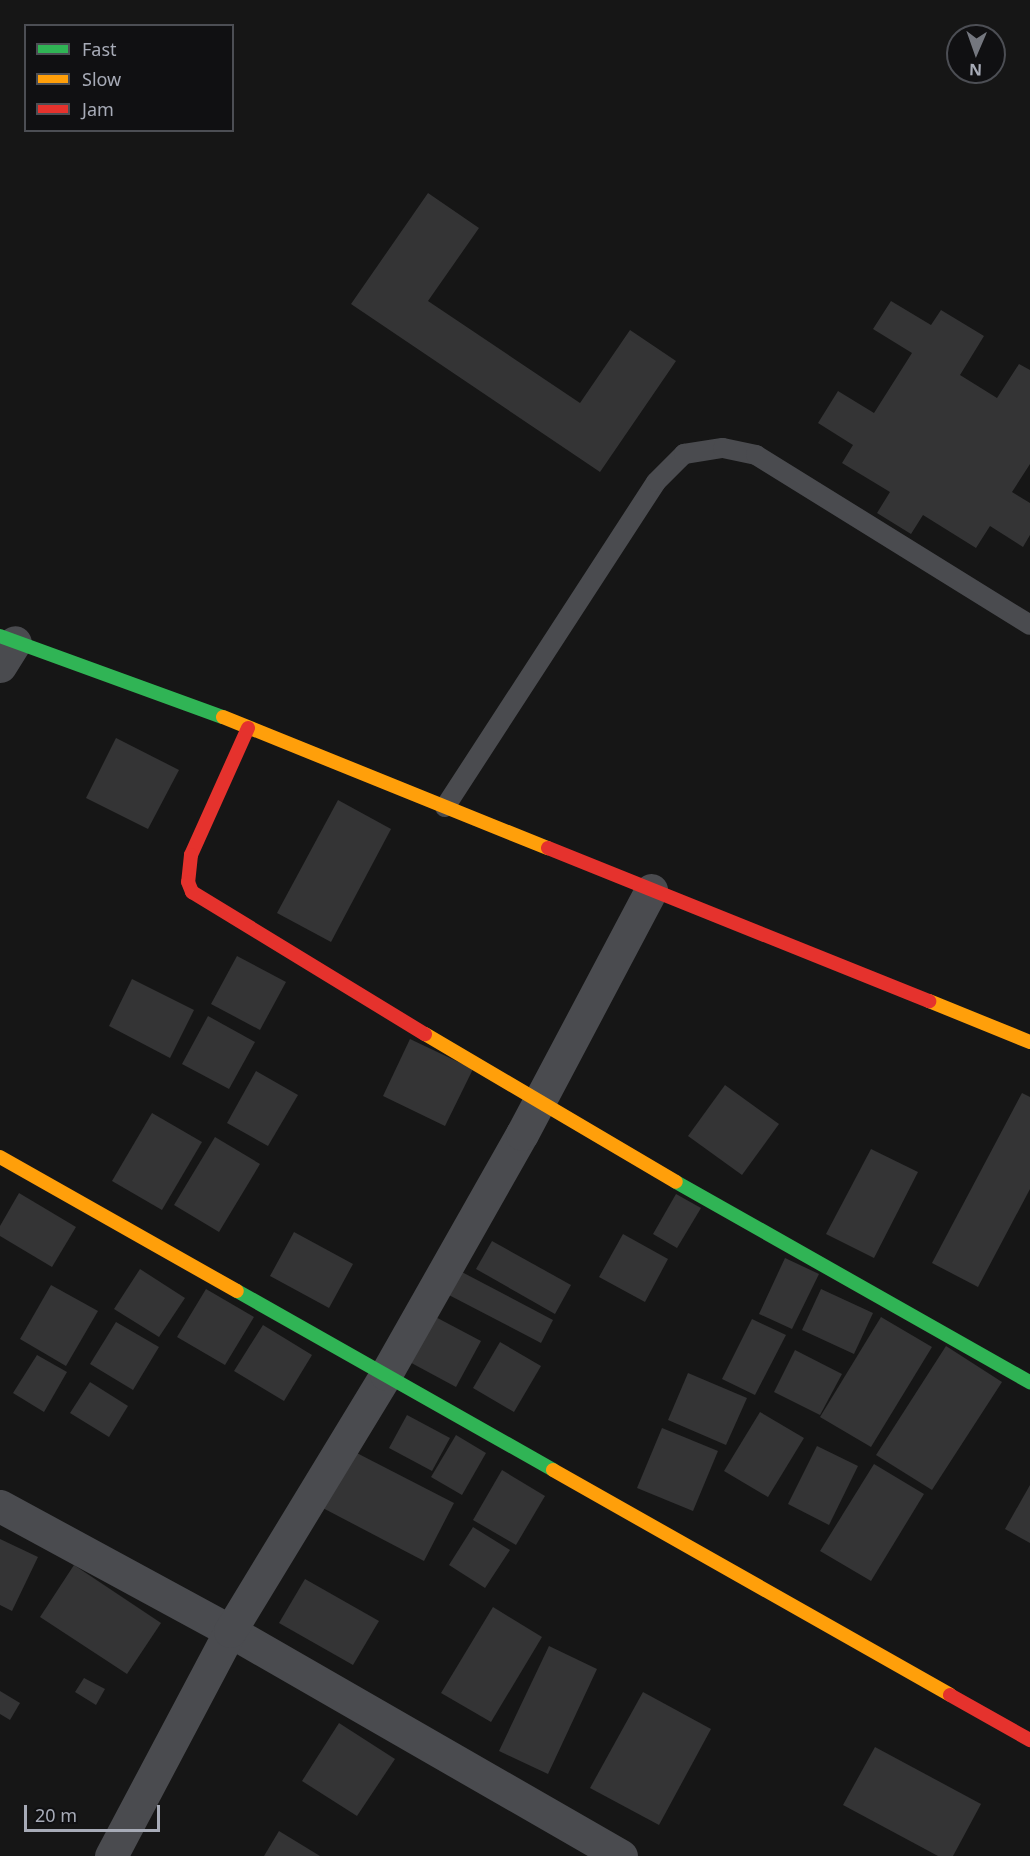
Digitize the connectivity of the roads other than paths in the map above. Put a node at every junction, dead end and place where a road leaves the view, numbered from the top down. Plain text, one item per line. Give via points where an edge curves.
1 (1030, 625) edge
2 (5, 648) edge
3 (248, 728) junction
4 (445, 807) junction
5 (651, 890) junction
6 (1030, 1042) edge
7 (538, 1104) junction
8 (0, 1157) edge
9 (386, 1374) junction
10 (1030, 1383) edge
11 (0, 1506) edge
12 (230, 1631) junction
13 (1030, 1740) edge
14 (111, 1856) edge
15 (621, 1856) edge

1 - 4 lane via 756,455 723,448 684,454 656,482
2 - 3 street
3 - 4 street
3 - 7 street via 191,855 188,882 192,892
4 - 5 street
5 - 6 street
5 - 7 street
7 - 9 street
7 - 10 street
8 - 9 street
9 - 12 street
9 - 13 street
11 - 12 street
12 - 14 street
12 - 15 street

